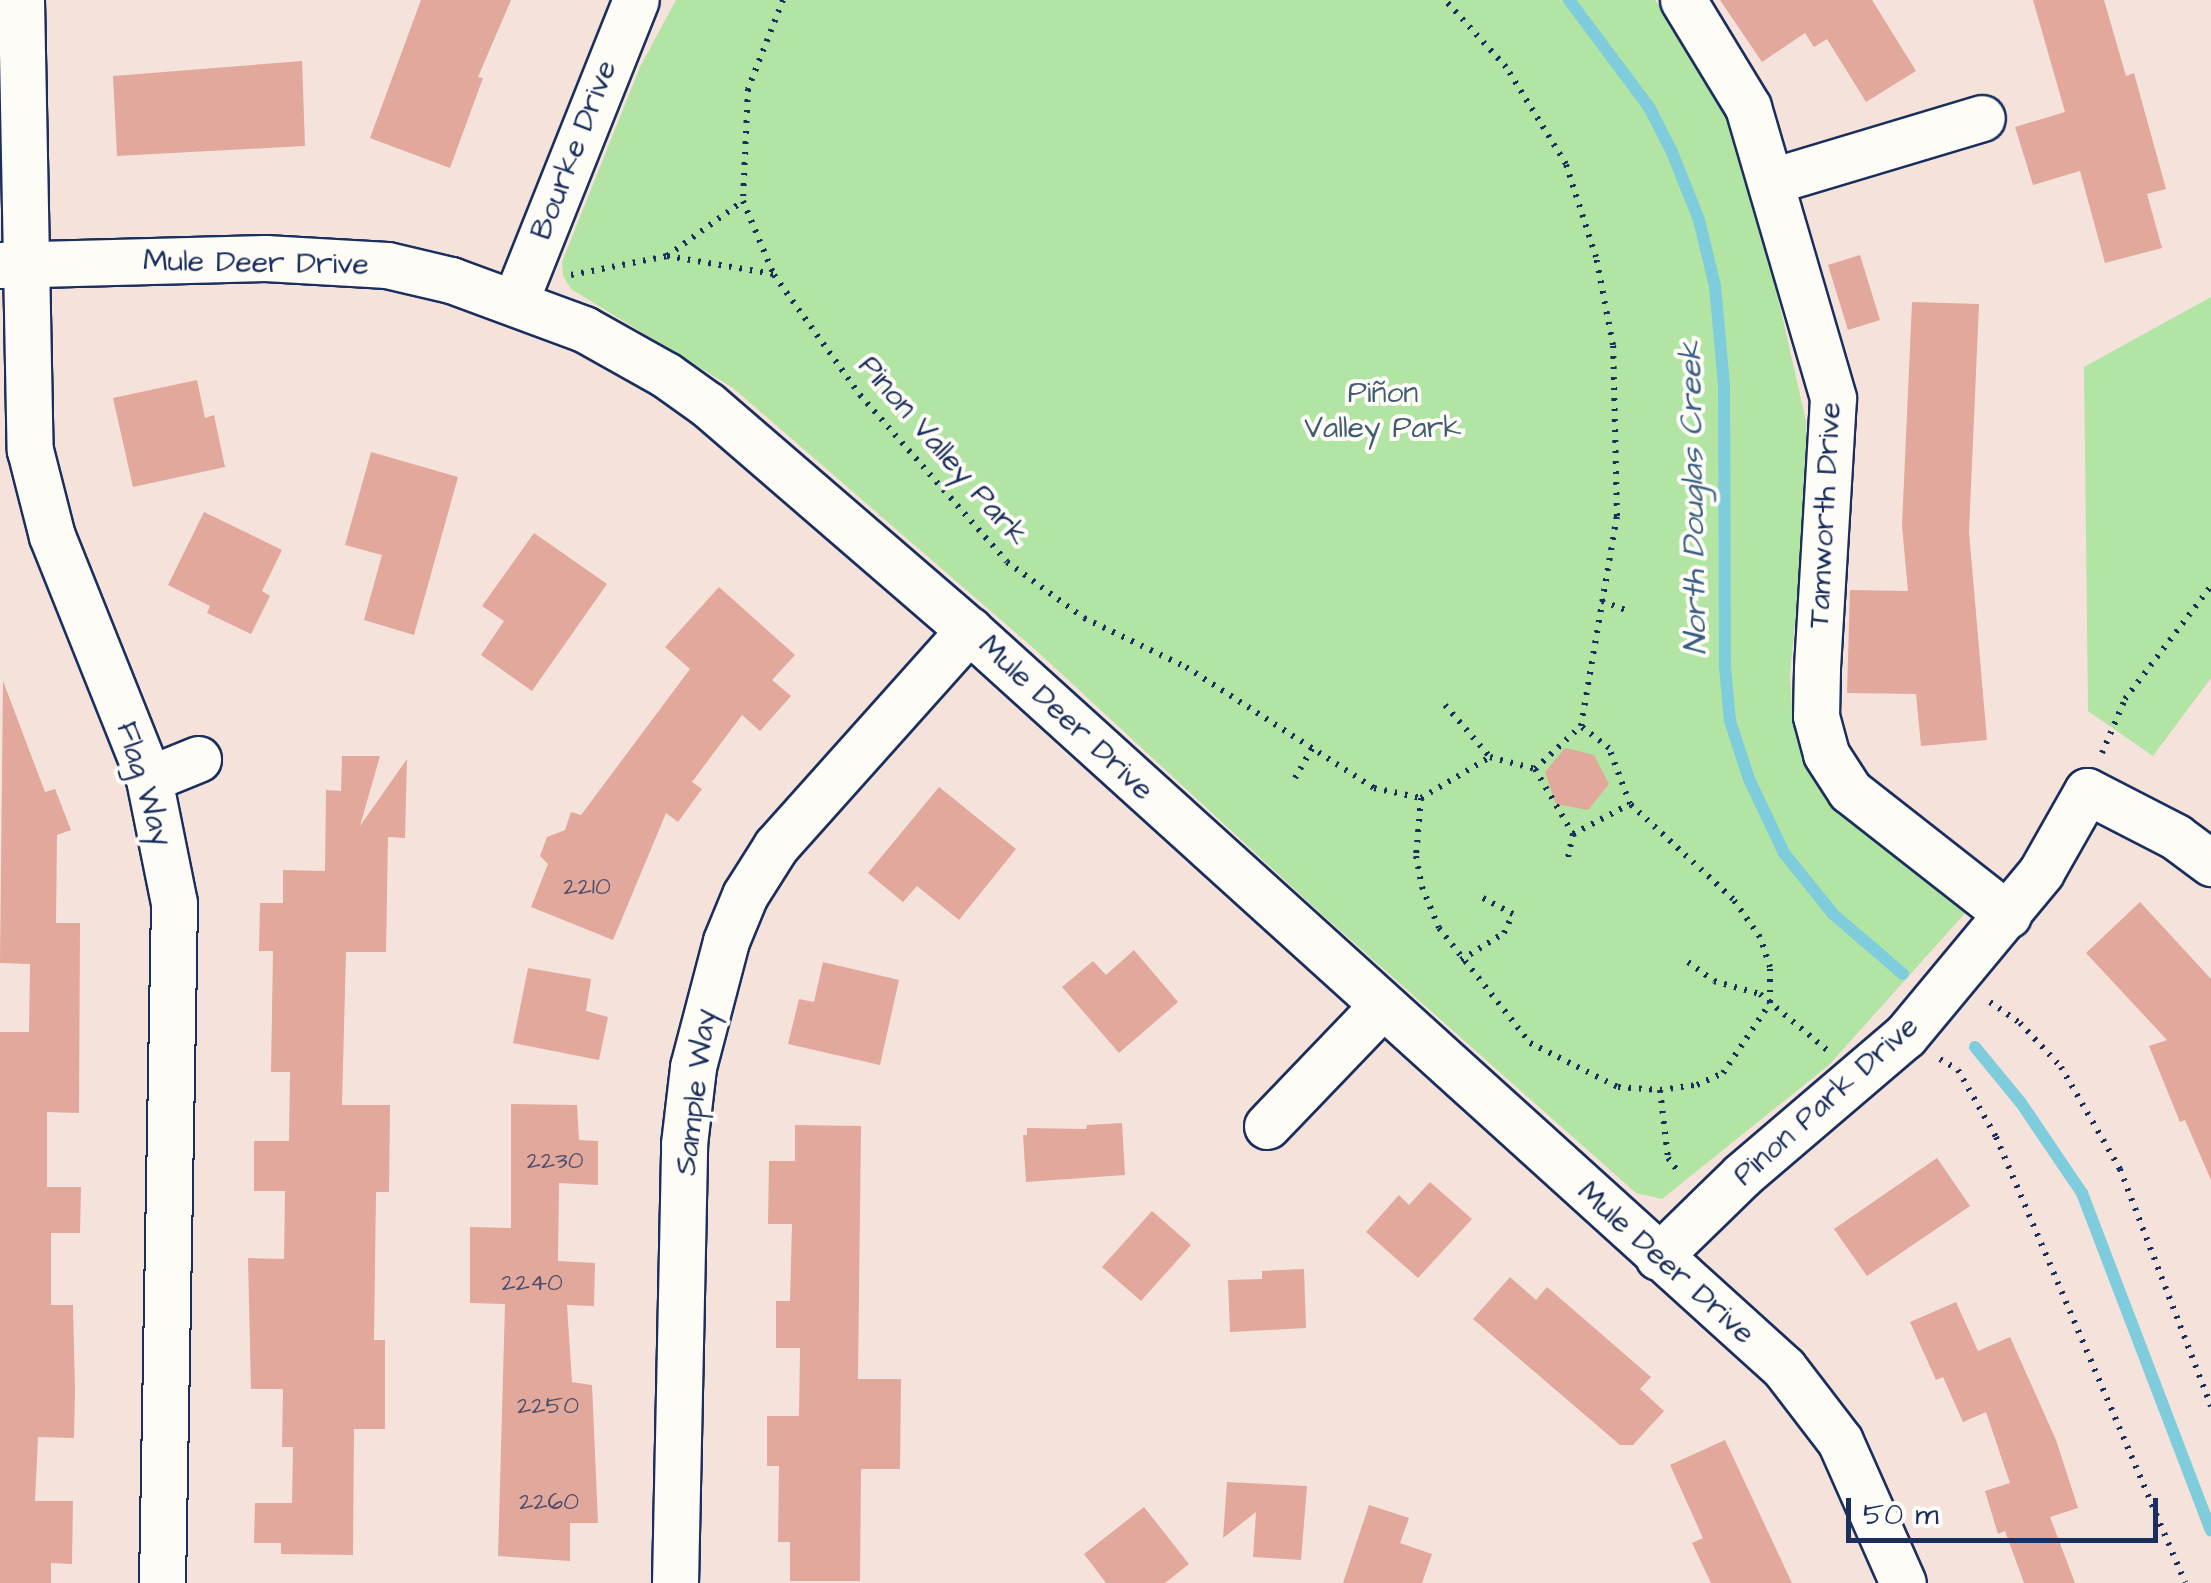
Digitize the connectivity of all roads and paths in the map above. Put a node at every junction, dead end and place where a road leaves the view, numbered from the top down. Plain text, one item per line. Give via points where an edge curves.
1 (21, 0) edge
2 (636, 0) edge
3 (783, 0) edge
4 (1445, 0) edge
5 (1683, 0) edge
6 (1982, 118) dead end
7 (1772, 181) junction
8 (742, 201) junction
9 (667, 256) junction
10 (12, 265) edge
11 (774, 275) junction
12 (570, 276) dead end
13 (515, 302) junction
14 (2211, 586) edge
15 (1602, 601) junction
16 (1628, 611) dead end
17 (970, 630) junction
18 (1445, 704) dead end
19 (1580, 726) junction
20 (1313, 747) junction
21 (1490, 758) junction
22 (198, 759) dead end
23 (1535, 769) junction
24 (1295, 778) dead end
25 (149, 780) junction
26 (2087, 791) junction
27 (1421, 798) junction
28 (1630, 804) junction
29 (1573, 834) junction
30 (1568, 857) dead end
31 (2211, 863) edge
32 (1481, 897) dead end
33 (2008, 915) junction
34 (1460, 960) junction
35 (1688, 962) dead end
36 (1954, 979) junction
37 (1770, 1003) junction
38 (1381, 1007) junction
39 (1905, 1036) junction
40 (1857, 1078) junction
41 (1660, 1090) junction
42 (1267, 1126) dead end
43 (1682, 1176) dead end
44 (1658, 1257) junction
45 (2211, 1406) edge
46 (162, 1583) edge
47 (675, 1583) edge
48 (1903, 1583) edge
49 (2186, 1583) edge

1 - 10 street, Flag Way
2 - 13 street, Bourke Drive
3 - 8 path, Pinon Valley Park via 748,89
4 - 15 path via 1506,67 1566,164 1596,257 1613,345 1617,516
5 - 7 street, Tamworth Drive via 1748,107
6 - 7 street
7 - 33 street, Tamworth Drive via 1833,398 1816,716 1826,754 1850,791
8 - 9 path
8 - 11 path, Pinon Valley Park
9 - 11 path
9 - 12 path
10 - 13 street, Mule Deer Drive via 330,260 435,276
10 - 25 street, Flag Way via 38,494
11 - 20 path, Pinon Valley Park via 860,395 1008,562 1084,618 1186,666
13 - 17 street, Mule Deer Drive via 584,329 708,405
14 - 26 path via 2125,699
15 - 16 path
15 - 19 path
17 - 38 street, Mule Deer Drive
17 - 47 street, Sample Way via 776,846 726,941 696,1051 684,1144
18 - 21 path
19 - 23 path
19 - 28 path via 1609,748
20 - 24 path
20 - 27 path, Pinon Valley Park via 1374,788
21 - 23 path
21 - 27 path
22 - 25 street
23 - 29 path
25 - 46 street, Flag Way via 174,903
26 - 31 street
26 - 33 street, Pinon Park Drive
27 - 34 path via 1416,856 1422,888
28 - 29 path
28 - 37 path via 1733,899 1760,936 1770,967
29 - 30 path
32 - 34 path via 1513,914 1504,933
33 - 36 street, Pinon Park Drive
34 - 41 path via 1530,1043 1618,1088
35 - 37 path
36 - 39 street, Pinon Park Drive
36 - 45 path via 2020,1023 2060,1067 2120,1169
37 - 40 path
37 - 41 path via 1723,1073
38 - 42 street
38 - 44 street, Mule Deer Drive
39 - 40 street, Pinon Park Drive
39 - 49 path via 1958,1070 1996,1136
40 - 44 street, Pinon Park Drive
41 - 43 path via 1668,1158
44 - 48 street, Mule Deer Drive via 1811,1400 1858,1476

